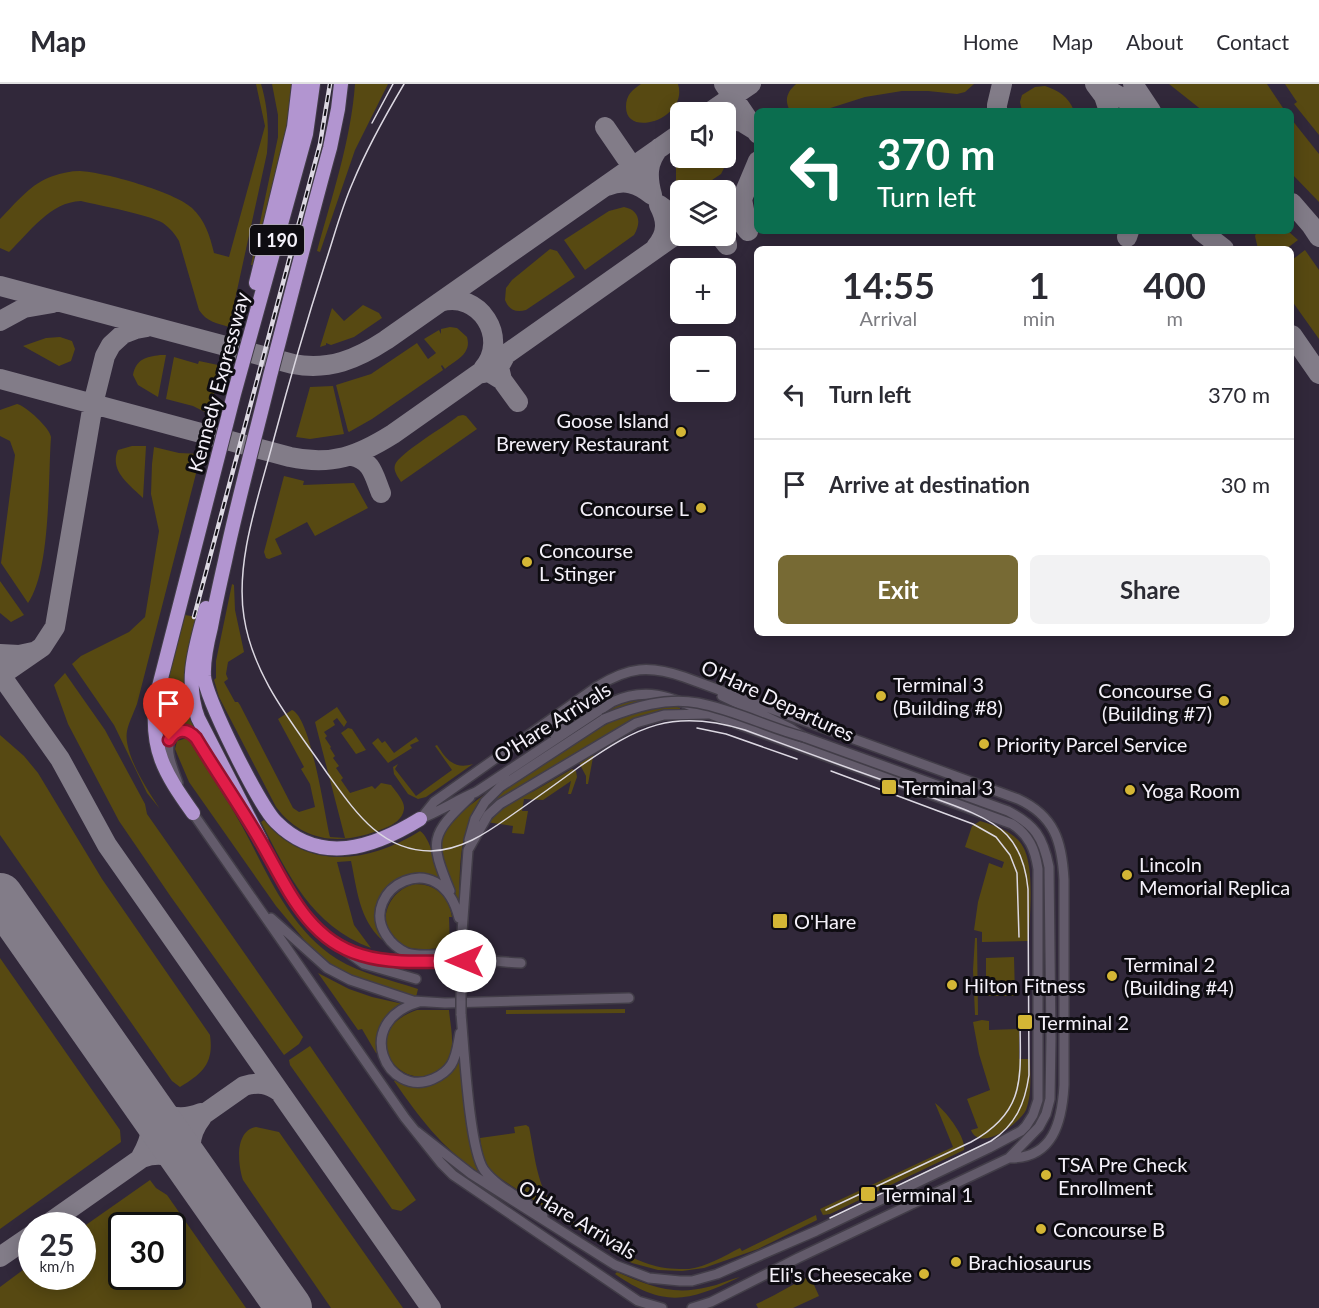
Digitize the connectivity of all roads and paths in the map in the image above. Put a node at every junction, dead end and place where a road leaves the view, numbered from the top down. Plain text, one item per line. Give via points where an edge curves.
1 (300, 84) edge
2 (313, 84) edge
3 (341, 84) edge
4 (234, 394) junction
5 (230, 535) junction
6 (684, 677) junction
7 (581, 698) junction
8 (710, 714) junction
9 (804, 737) junction
10 (551, 742) junction
11 (871, 746) junction
12 (833, 748) junction
13 (991, 789) junction
14 (476, 792) junction
15 (956, 793) junction
16 (193, 813) junction
17 (420, 819) junction
18 (261, 841) junction
19 (468, 850) junction
20 (1064, 880) junction
21 (251, 896) junction
22 (454, 902) junction
23 (1050, 915) junction
24 (461, 933) junction
25 (325, 936) junction
26 (487, 961) junction
27 (521, 963) dead end
28 (416, 979) dead end
29 (628, 998) dead end
30 (419, 1002) junction
31 (462, 1019) junction
32 (1051, 1038) junction
33 (1064, 1085) junction
34 (416, 1131) junction
35 (1009, 1158) junction
36 (551, 1224) junction
37 (662, 1308) edge
38 (692, 1308) edge

1 - 4 highway via 294,127 258,272
2 - 4 highway, Kennedy Expressway / I 190 via 306,134
3 - 5 highway, I 190 via 330,148
4 - 16 highway, Kennedy Expressway / I 190 via 157,690 154,716 157,750 172,783
5 - 17 highway via 204,677 209,697 266,810 289,834 312,846 332,849 376,842
5 - 18 highway via 192,659 190,688 198,718
6 - 7 street via 655,669 632,670 610,678
6 - 9 street, O'Hare Departures, bridge
6 - 11 street
7 - 10 street
7 - 17 street via 434,802
8 - 10 street, O'Hare Arrivals via 666,696 635,694 612,702
8 - 19 street via 664,715 636,723 500,804 488,815
8 - 36 street, O'Hare Arrivals via 1012,824 1030,841 1038,869 1038,1100 1031,1120 1021,1131 772,1250 704,1278 659,1281 633,1274
9 - 12 street, O'Hare Departures
9 - 19 street, bridge via 711,706 688,702 640,706 604,719 492,794 475,819
10 - 14 street, O'Hare Arrivals
11 - 12 street
11 - 13 street
12 - 15 street, O'Hare Departures
13 - 15 street
13 - 20 street via 1027,803 1052,826 1060,844
14 - 17 street, O'Hare Arrivals
14 - 22 street via 445,822 436,843 437,859
15 - 23 street, O'Hare Departures via 1014,815 1039,836 1049,867
16 - 18 street via 169,754 169,740 180,731 188,731 196,738
16 - 21 street
18 - 25 street via 296,904
19 - 24 street
20 - 23 street
20 - 33 street
21 - 30 street via 327,968 350,980
21 - 34 street
22 - 24 street
22 - 26 street via 444,888 432,881 404,881 391,890 383,903 380,915 384,933 409,954
23 - 32 street, O'Hare Departures
24 - 31 street, bridge
25 - 26 street via 351,952 372,958
25 - 28 street via 364,964
26 - 27 street
29 - 30 street
30 - 31 street via 395,1013 382,1033 385,1061 402,1078 432,1080 450,1067
31 - 36 street via 472,1128 480,1161 493,1179
32 - 33 street
32 - 35 street, O'Hare Departures via 1050,1099 1046,1114 1039,1127
33 - 35 street via 1063,1109 1053,1136 1024,1158
34 - 36 street, O'Hare Arrivals via 471,1174
34 - 37 street via 441,1163 475,1191 638,1301
35 - 38 street

